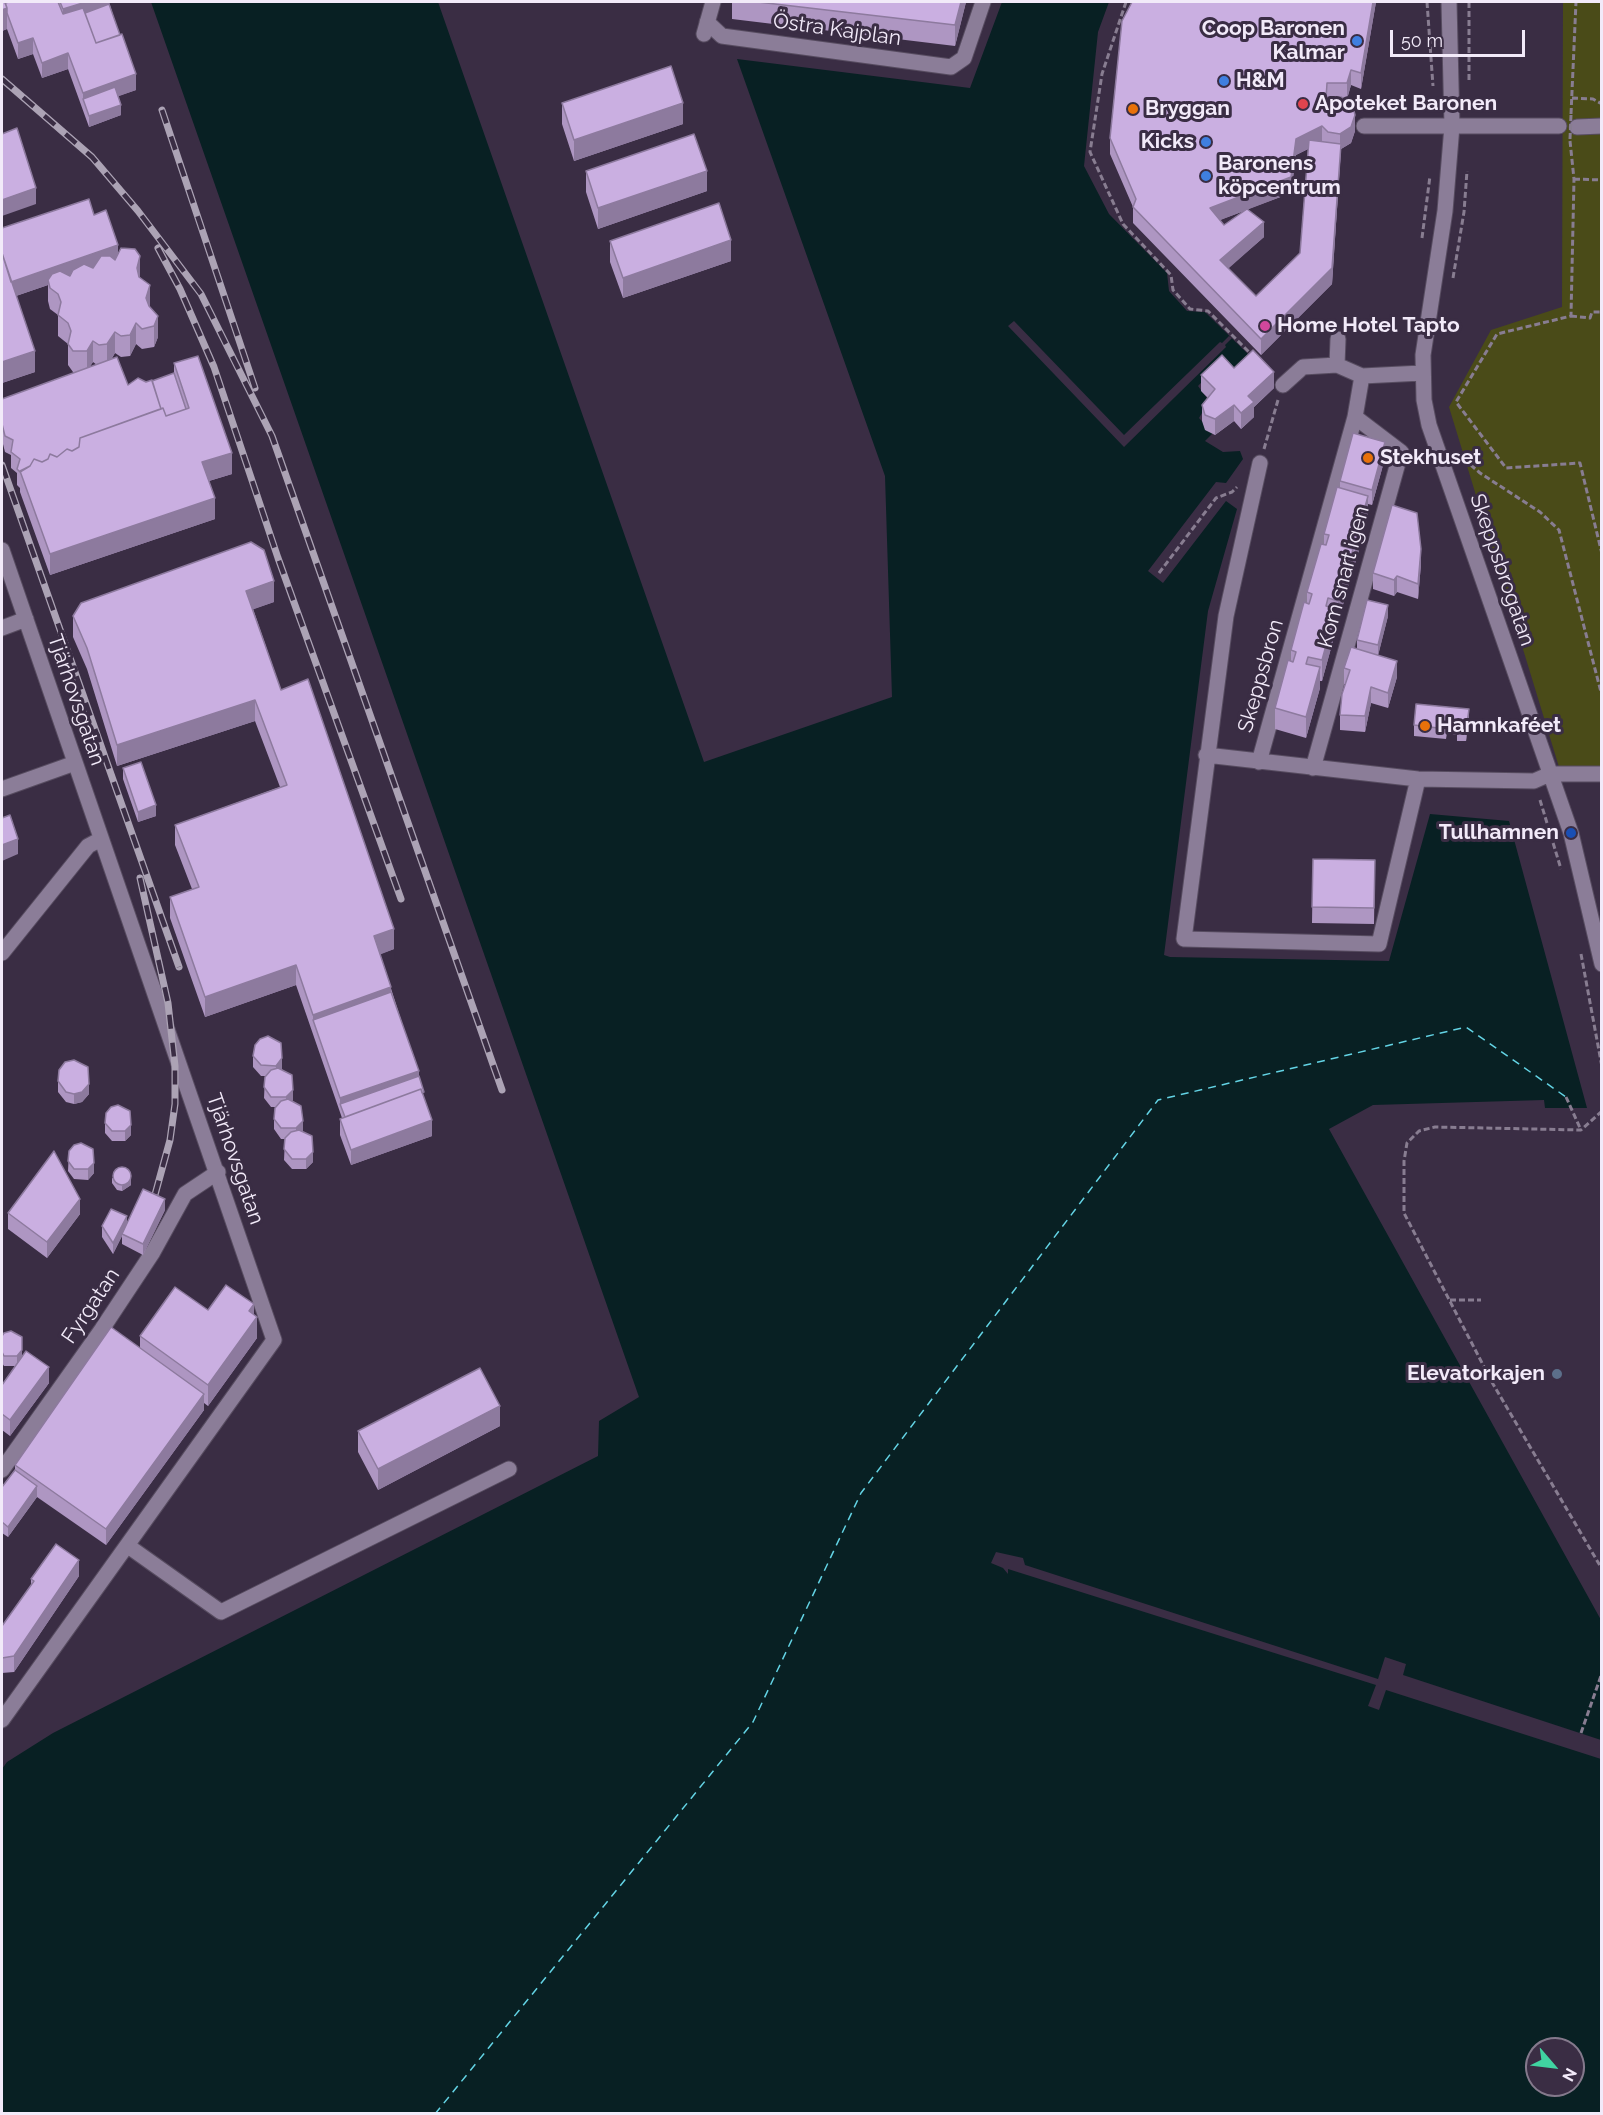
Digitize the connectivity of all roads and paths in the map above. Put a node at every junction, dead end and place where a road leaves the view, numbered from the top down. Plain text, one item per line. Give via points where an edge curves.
1 (713, 2) edge
2 (982, 2) edge
3 (1126, 2) edge
4 (1427, 2) edge
5 (1449, 2) edge
6 (1469, 2) edge
7 (1576, 2) edge
8 (1469, 82) dead end
9 (1433, 92) dead end
10 (1572, 98) junction
11 (1602, 104) edge
12 (1571, 107) dead end
13 (1364, 126) dead end
14 (1452, 126) junction
15 (1559, 126) dead end
16 (1602, 126) edge
17 (1573, 127) dead end
18 (1570, 145) dead end
19 (1467, 169) dead end
20 (1574, 179) junction
21 (1602, 180) edge
22 (1452, 288) dead end
23 (1602, 312) edge
24 (1571, 316) junction
25 (1338, 339) dead end
26 (1258, 360) edge
27 (1337, 365) junction
28 (1422, 373) junction
29 (1362, 376) junction
30 (1283, 384) joint
31 (1355, 417) junction
32 (1452, 449) dead end
33 (1260, 463) joint
34 (1216, 498) dead end
35 (1600, 540) edge
36 (2, 550) edge
37 (1602, 554) edge
38 (1159, 573) dead end
39 (26, 619) junction
40 (2, 628) edge
41 (1602, 696) edge
42 (1206, 755) junction
43 (1259, 762) junction
44 (75, 763) junction
45 (1313, 768) junction
46 (1550, 774) junction
47 (1602, 774) edge
48 (1418, 779) junction
49 (1534, 781) junction
50 (2, 789) edge
51 (101, 839) junction
52 (1562, 873) dead end
53 (1594, 898) edge
54 (1580, 951) dead end
55 (2, 953) edge
56 (1602, 964) edge
57 (1602, 1067) edge
58 (1566, 1097) dead end
59 (1602, 1111) edge
60 (1581, 1130) junction
61 (218, 1172) junction
62 (1450, 1300) junction
63 (1481, 1300) dead end
64 (509, 1468) dead end
65 (2, 1470) edge
66 (128, 1546) junction
67 (1602, 1569) edge
68 (1602, 1673) edge
69 (7, 1701) edge
70 (2, 1720) edge
71 (1581, 1733) dead end

1 - 2 street, Östra Kajplan via 706,28 722,36 951,67 964,58
3 - 26 path via 1101,74 1090,152 1123,224 1171,275 1173,290 1190,309 1208,311
4 - 9 path
5 - 14 street, Skeppsbrogatan
6 - 8 path
7 - 10 path
10 - 11 path via 1593,99
10 - 12 path
13 - 14 street
14 - 15 street
14 - 28 street, Skeppsbrogatan via 1445,211
16 - 17 street
18 - 20 path
19 - 22 path
20 - 21 path
20 - 24 path
23 - 24 path via 1592,312 1590,318
24 - 35 path via 1497,334 1456,402 1506,468 1580,463
25 - 27 street
27 - 29 street
27 - 30 street via 1303,367
28 - 29 street
28 - 46 street, Skeppsbrogatan via 1429,424
29 - 31 street, Skeppsbron
30 - 33 path
31 - 43 street, Skeppsbron
31 - 45 street, Kom snart igen via 1401,452
32 - 41 path via 1559,530
33 - 42 street via 1226,616
34 - 38 path
35 - 37 path
36 - 39 street, Tjärhovsgatan
39 - 40 street
39 - 44 street, Tjärhovsgatan
42 - 43 street
42 - 48 street via 1184,939 1379,944
43 - 45 street, Skeppsbron
44 - 50 street
44 - 51 street, Tjärhovsgatan
45 - 48 street, Skeppsbron
46 - 47 street
46 - 49 street, Skeppsbron
46 - 53 street, Skeppsbrogatan
48 - 49 street, Skeppsbron
49 - 52 path
51 - 55 street via 88,846
51 - 61 street, Tjärhovsgatan
53 - 56 street, Skeppsbrogatan
54 - 57 path
58 - 60 path
59 - 60 path
60 - 62 path via 1435,1127 1419,1131 1407,1143 1404,1213
61 - 65 street, Fyrgatan via 184,1196 153,1252 102,1329
61 - 66 street, Tjärhovsgatan via 274,1340
62 - 63 path
62 - 67 path via 1494,1384
64 - 66 street via 221,1612
66 - 69 street, Tjärhovsgatan
68 - 71 path
69 - 70 street, Tjärhovsgatan

